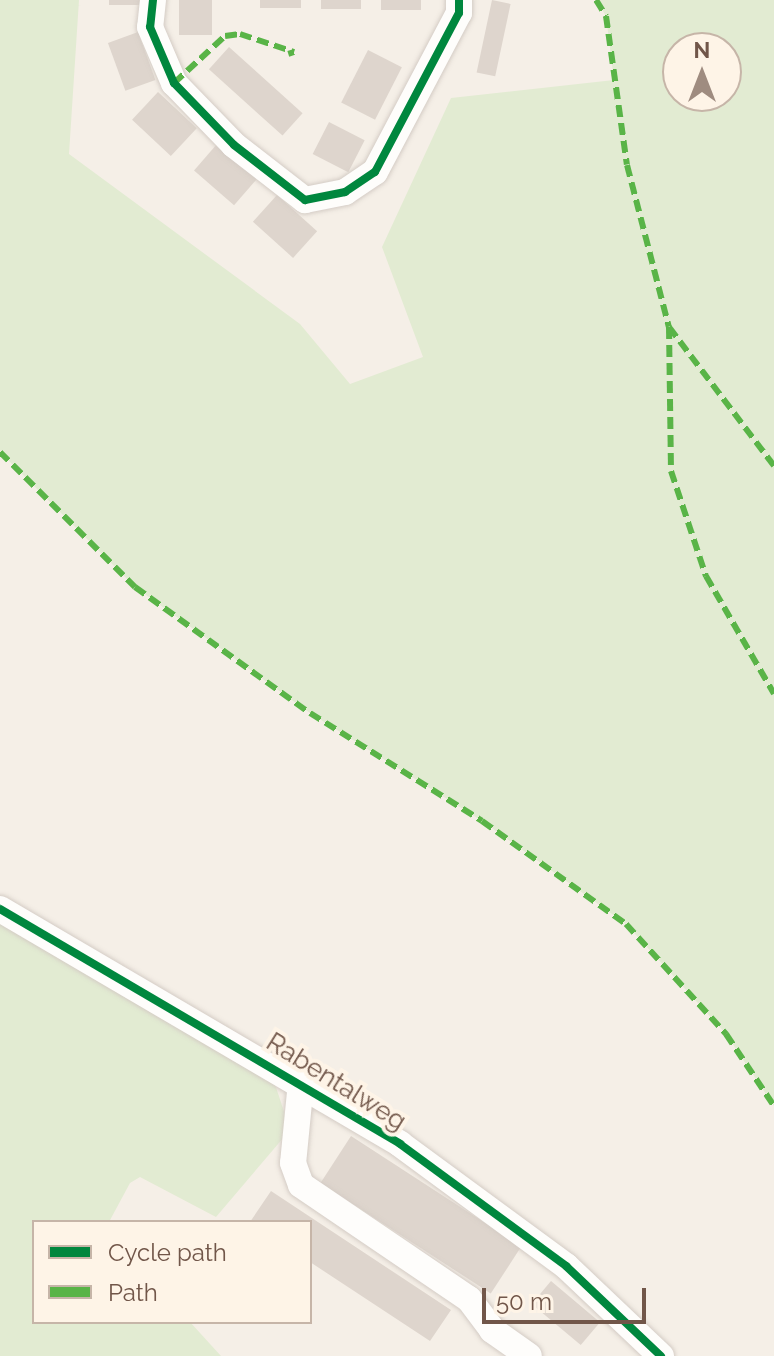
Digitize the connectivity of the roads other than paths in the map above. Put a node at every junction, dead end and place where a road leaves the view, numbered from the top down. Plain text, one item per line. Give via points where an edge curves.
1 (153, 0) edge
2 (459, 0) edge
3 (0, 909) edge
4 (301, 1082) junction
5 (529, 1356) edge
6 (661, 1356) edge

1 - 2 street via 150,27 174,83 234,145 305,200 345,192 375,172 459,13
3 - 4 street, Rabentalweg
4 - 5 street via 293,1163 301,1185 469,1299 492,1330
4 - 6 street, Rabentalweg via 400,1144 566,1266

